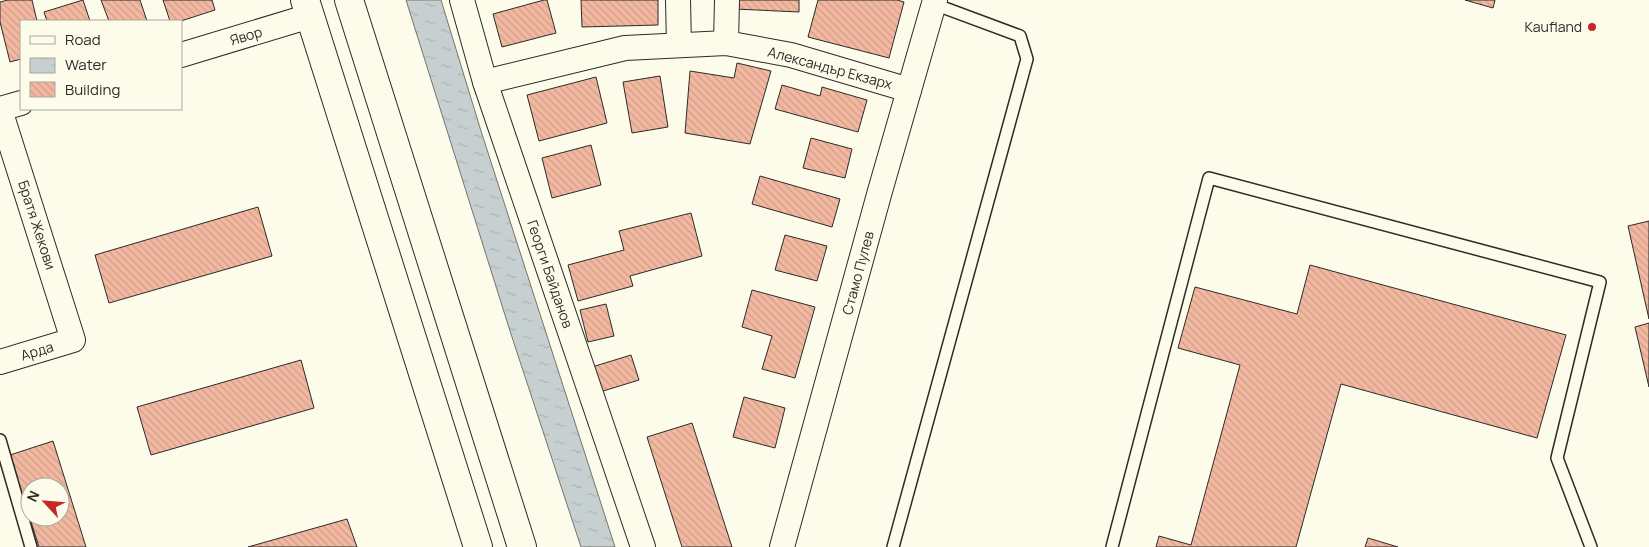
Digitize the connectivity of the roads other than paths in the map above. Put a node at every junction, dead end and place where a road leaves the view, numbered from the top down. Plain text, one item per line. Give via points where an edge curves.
1 (349, 0) edge
2 (462, 0) edge
3 (678, 0) edge
4 (726, 0) edge
5 (935, 2) edge
6 (307, 8) edge
7 (726, 43) junction
8 (679, 46) junction
9 (182, 55) edge
10 (484, 82) junction
11 (909, 90) junction
12 (20, 103) edge
13 (0, 109) edge
14 (73, 340) joint
15 (0, 362) edge
16 (0, 440) edge
17 (31, 547) edge
18 (478, 547) edge
19 (522, 547) edge
20 (643, 547) edge
21 (782, 547) edge
22 (893, 547) edge
23 (1112, 547) edge
24 (1591, 547) edge

1 - 19 main road
2 - 10 street, Георги Байданов
3 - 8 street
4 - 7 street
5 - 11 street, Стамо Пулев
5 - 22 lane via 1020,36 1028,58
6 - 9 street, Явор
6 - 18 main road
7 - 8 street, Александър Екзарх
7 - 11 street, Александър Екзарх via 791,55
8 - 10 street, Александър Екзарх via 626,48
10 - 20 street, Георги Байданов
11 - 21 street, Стамо Пулев
12 - 13 street
13 - 14 street, Братя Жекови
14 - 15 street, Арда
16 - 17 lane
23 - 24 lane via 1209,178 1600,282 1557,458

